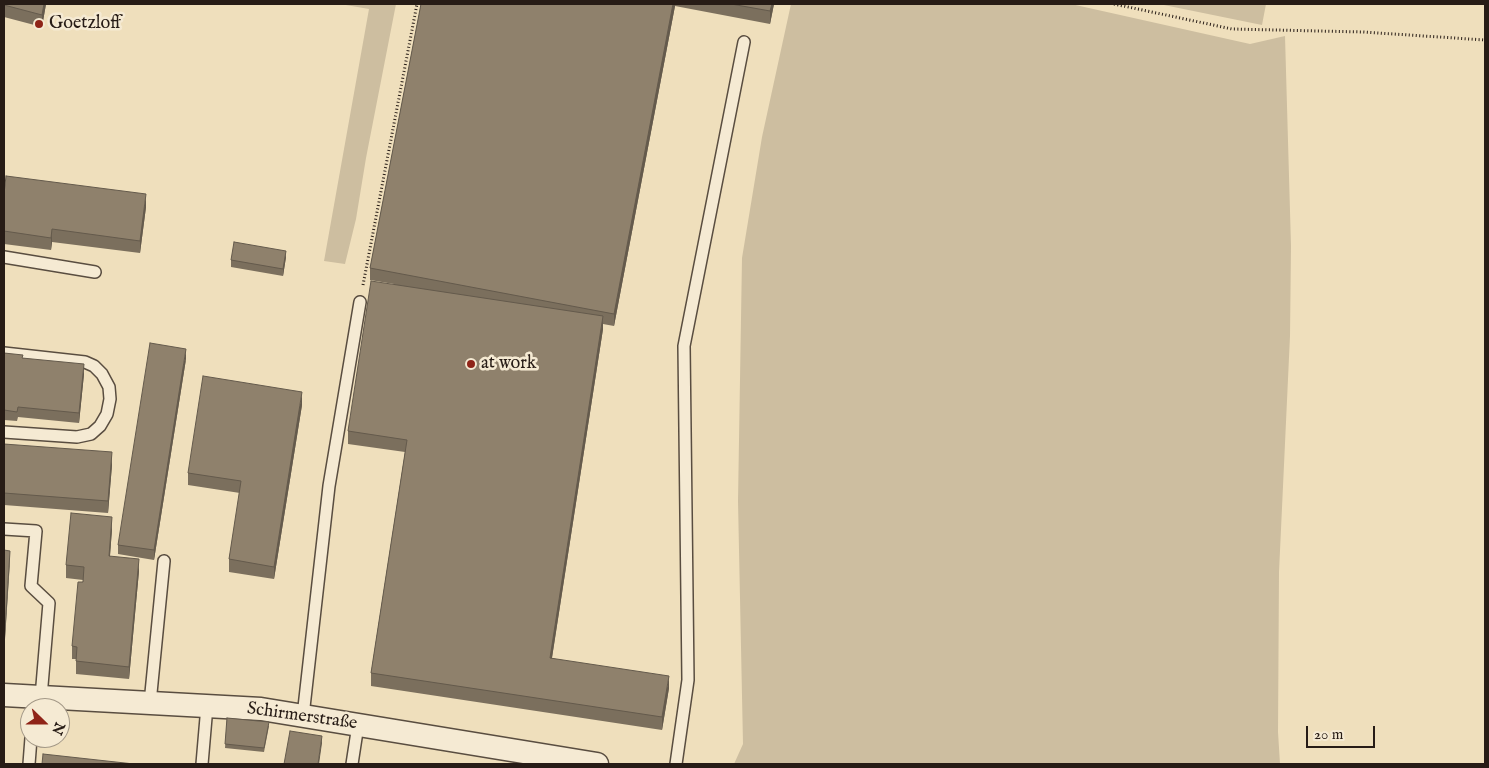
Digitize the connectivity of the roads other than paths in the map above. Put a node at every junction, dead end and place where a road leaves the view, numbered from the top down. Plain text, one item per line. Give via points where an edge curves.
1 (744, 42) dead end
2 (4, 257) edge
3 (95, 272) dead end
4 (360, 302) road end
5 (4, 353) edge
6 (4, 432) edge
7 (4, 529) edge
8 (164, 561) dead end
9 (4, 695) edge
10 (20, 698) edge
11 (37, 698) edge
12 (70, 702) edge
13 (150, 703) junction
14 (207, 706) junction
15 (302, 716) junction
16 (358, 725) junction
17 (30, 748) edge
18 (29, 764) edge
19 (202, 764) edge
20 (352, 764) edge
21 (597, 764) edge
22 (676, 764) edge

1 - 22 lane via 684,346 688,680
2 - 3 lane
4 - 15 lane via 329,486
5 - 6 lane via 90,364 102,374 109,387 110,399 107,414 91,434 77,437
7 - 11 lane via 36,531 32,586 49,603
8 - 13 lane
9 - 10 street, Schirmerstraße
12 - 13 street, Schirmerstraße
13 - 14 street, Schirmerstraße
14 - 15 street, Schirmerstraße via 261,709
14 - 19 lane
15 - 16 street, Schirmerstraße
16 - 20 lane
16 - 21 street, Schirmerstraße
17 - 18 lane

